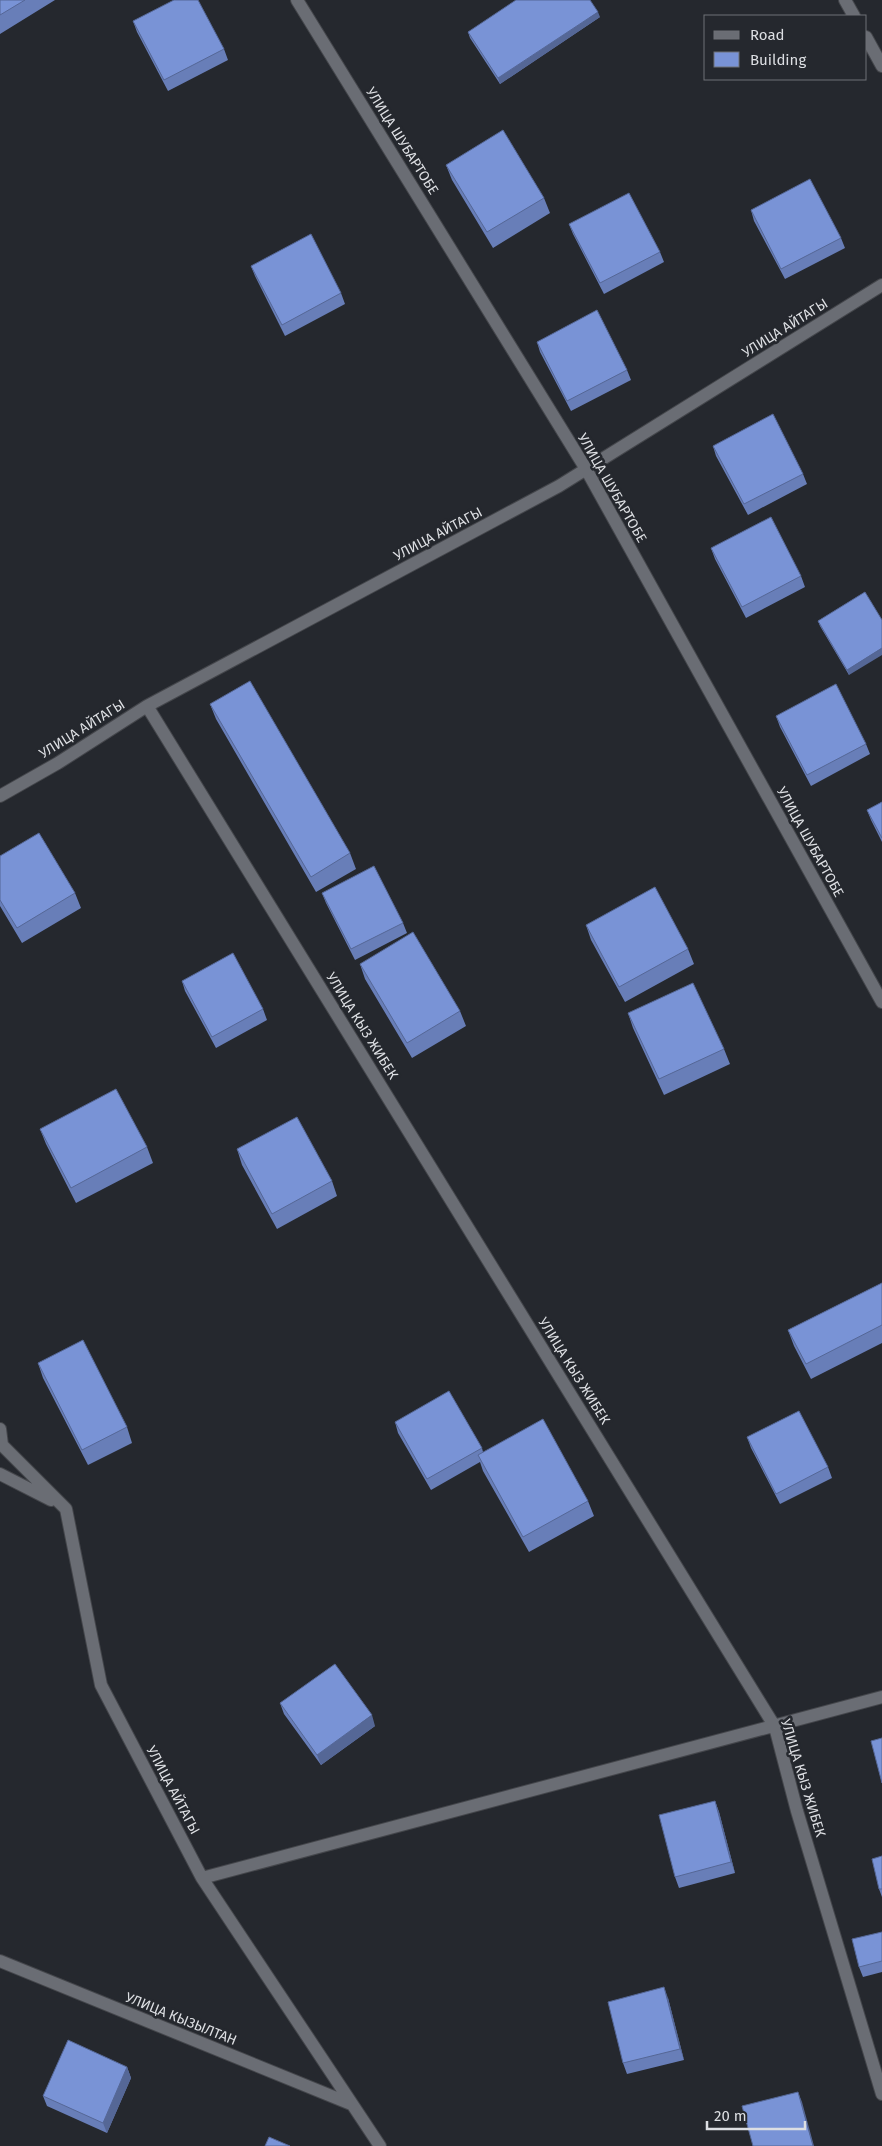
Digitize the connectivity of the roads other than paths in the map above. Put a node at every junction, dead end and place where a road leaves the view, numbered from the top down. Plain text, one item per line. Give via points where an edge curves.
1 (297, 0) edge
2 (845, 0) edge
3 (853, 15) edge
4 (867, 39) edge
5 (882, 66) edge
6 (882, 285) edge
7 (586, 470) junction
8 (147, 706) junction
9 (0, 796) edge
10 (882, 1002) edge
11 (0, 1429) edge
12 (0, 1474) edge
13 (66, 1509) junction
14 (882, 1697) edge
15 (775, 1727) junction
16 (202, 1878) junction
17 (0, 1961) edge
18 (882, 2094) edge
19 (351, 2104) junction
20 (380, 2146) edge

1 - 7 street, УЛИЦА ШУБАРТОБЕ
2 - 3 street
4 - 5 street
6 - 7 street, УЛИЦА АЙТАГЫ
7 - 8 street, УЛИЦА АЙТАГЫ
7 - 10 street, УЛИЦА ШУБАРТОБЕ
8 - 9 street, УЛИЦА АЙТАГЫ
8 - 15 street, УЛИЦА КЫЗ ЖИБЕК
11 - 13 street via 2,1445
12 - 13 street
13 - 16 street, УЛИЦА АЙТАГЫ via 102,1685
14 - 15 street
15 - 16 street
15 - 18 street, УЛИЦА КЫЗ ЖИБЕК
16 - 19 street, УЛИЦА АЙТАГЫ
17 - 19 street, УЛИЦА КЫЗЫЛТАН
19 - 20 street, УЛИЦА АЙТАГЫ

